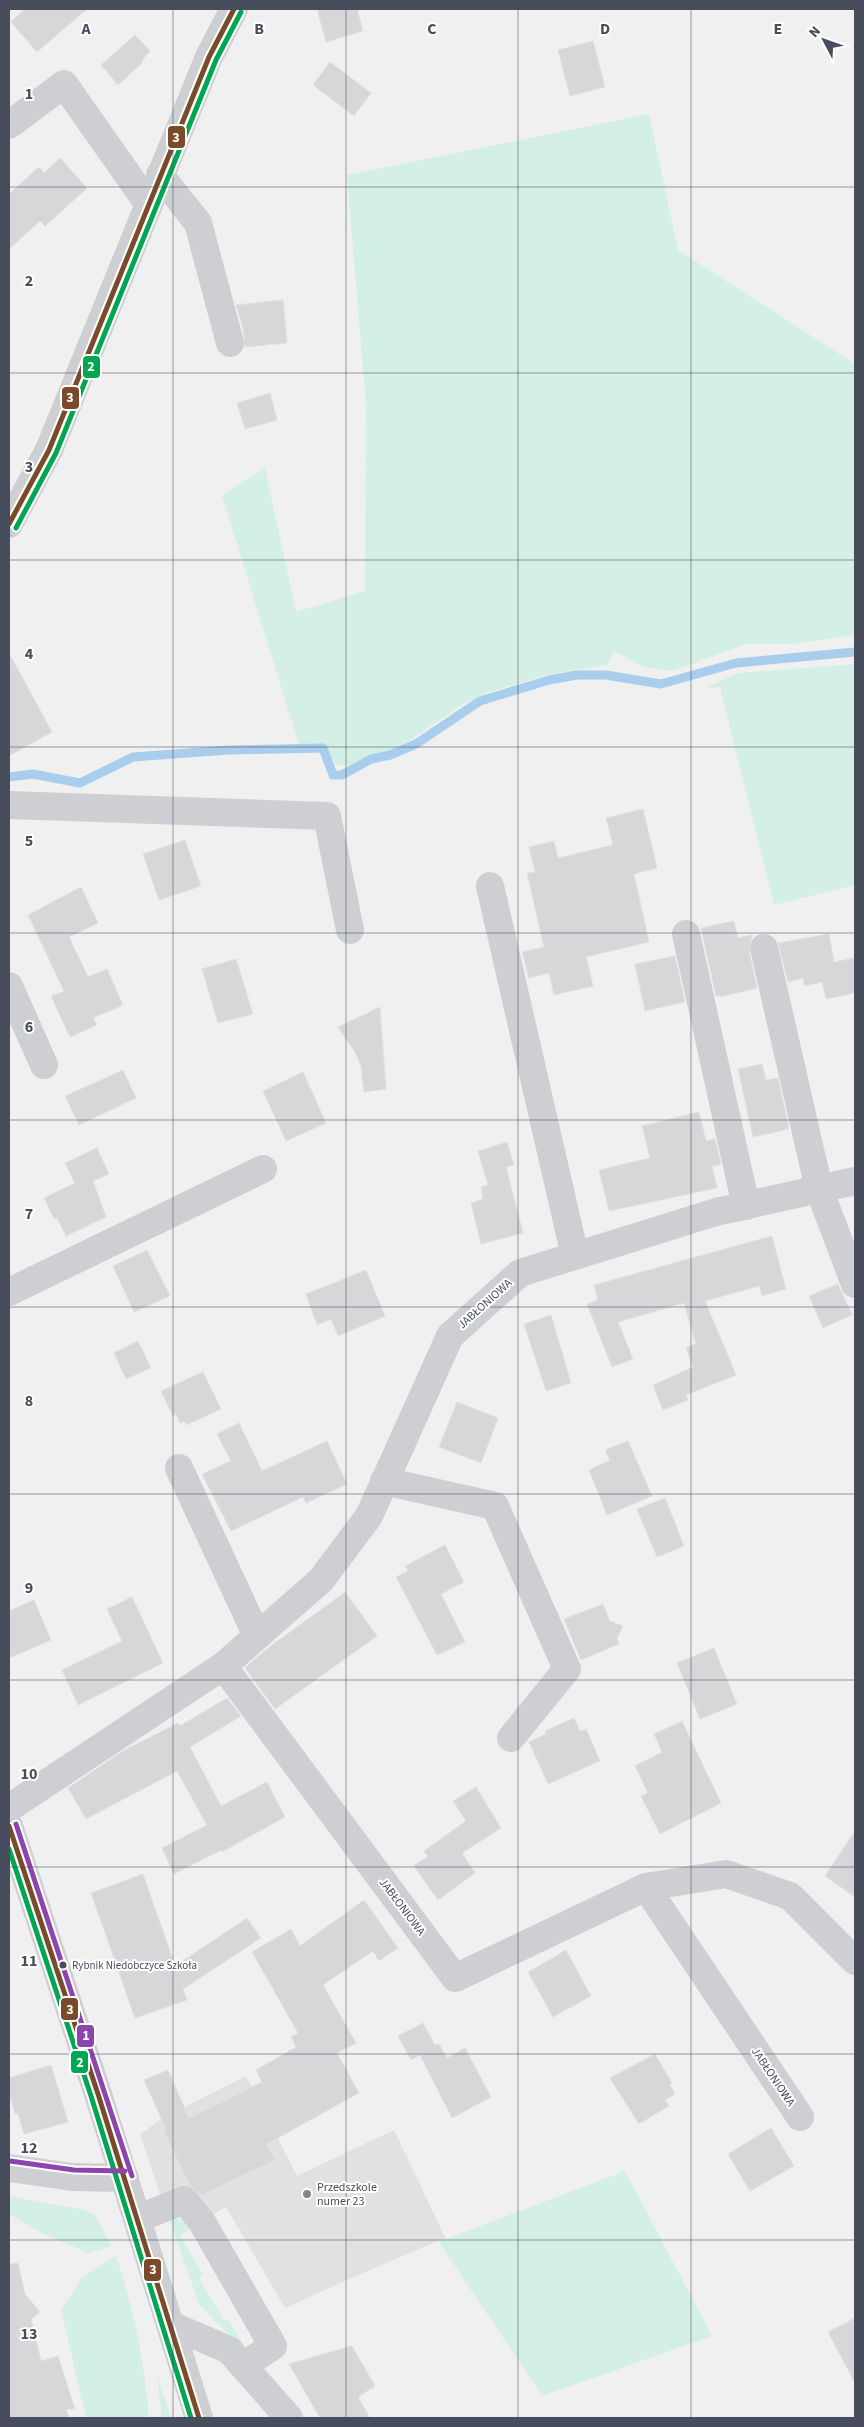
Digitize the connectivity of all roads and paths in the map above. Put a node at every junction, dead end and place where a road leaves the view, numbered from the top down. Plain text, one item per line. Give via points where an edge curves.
1 (234, 9) edge
2 (9, 125) edge
3 (160, 175) junction
4 (148, 205) junction
5 (230, 343) dead end
6 (9, 524) edge
7 (9, 805) edge
8 (490, 886) dead end
9 (350, 930) dead end
10 (686, 934) dead end
11 (764, 948) dead end
12 (9, 986) edge
13 (44, 1065) dead end
14 (263, 1169) dead end
15 (855, 1182) edge
16 (819, 1189) junction
17 (746, 1206) junction
18 (575, 1256) junction
19 (855, 1284) edge
20 (9, 1292) edge
21 (179, 1468) dead end
22 (384, 1481) junction
23 (257, 1636) junction
24 (223, 1666) junction
25 (511, 1738) dead end
26 (9, 1808) edge
27 (9, 1826) edge
28 (646, 1887) junction
29 (855, 1961) edge
30 (800, 2116) dead end
31 (9, 2168) edge
32 (125, 2178) junction
33 (137, 2219) junction
34 (171, 2326) junction
35 (243, 2366) junction
36 (199, 2418) edge
37 (289, 2418) edge

1 - 3 street via 208,57
2 - 4 street via 64,84
3 - 4 street
3 - 5 street via 198,223
4 - 6 street via 49,450
7 - 9 street via 327,816
8 - 18 street
10 - 17 street
11 - 16 street
12 - 13 street
14 - 20 street
15 - 16 street, JABŁONIOWA
16 - 17 street, JABŁONIOWA
16 - 19 street
17 - 18 street, JABŁONIOWA via 716,1212
18 - 22 street, JABŁONIOWA via 520,1273 450,1336
21 - 23 street
22 - 23 street, JABŁONIOWA via 368,1516 321,1580
22 - 25 street via 495,1506 567,1669
23 - 24 street, JABŁONIOWA
24 - 26 street, JABŁONIOWA
24 - 28 street, JABŁONIOWA via 455,1978
27 - 32 street
28 - 29 street, JABŁONIOWA via 726,1874 790,1896
28 - 30 street, JABŁONIOWA
31 - 32 street via 73,2177
32 - 33 street
33 - 34 street
33 - 35 street via 184,2200 202,2222 273,2346
34 - 35 street via 229,2350
34 - 36 street
35 - 37 street

